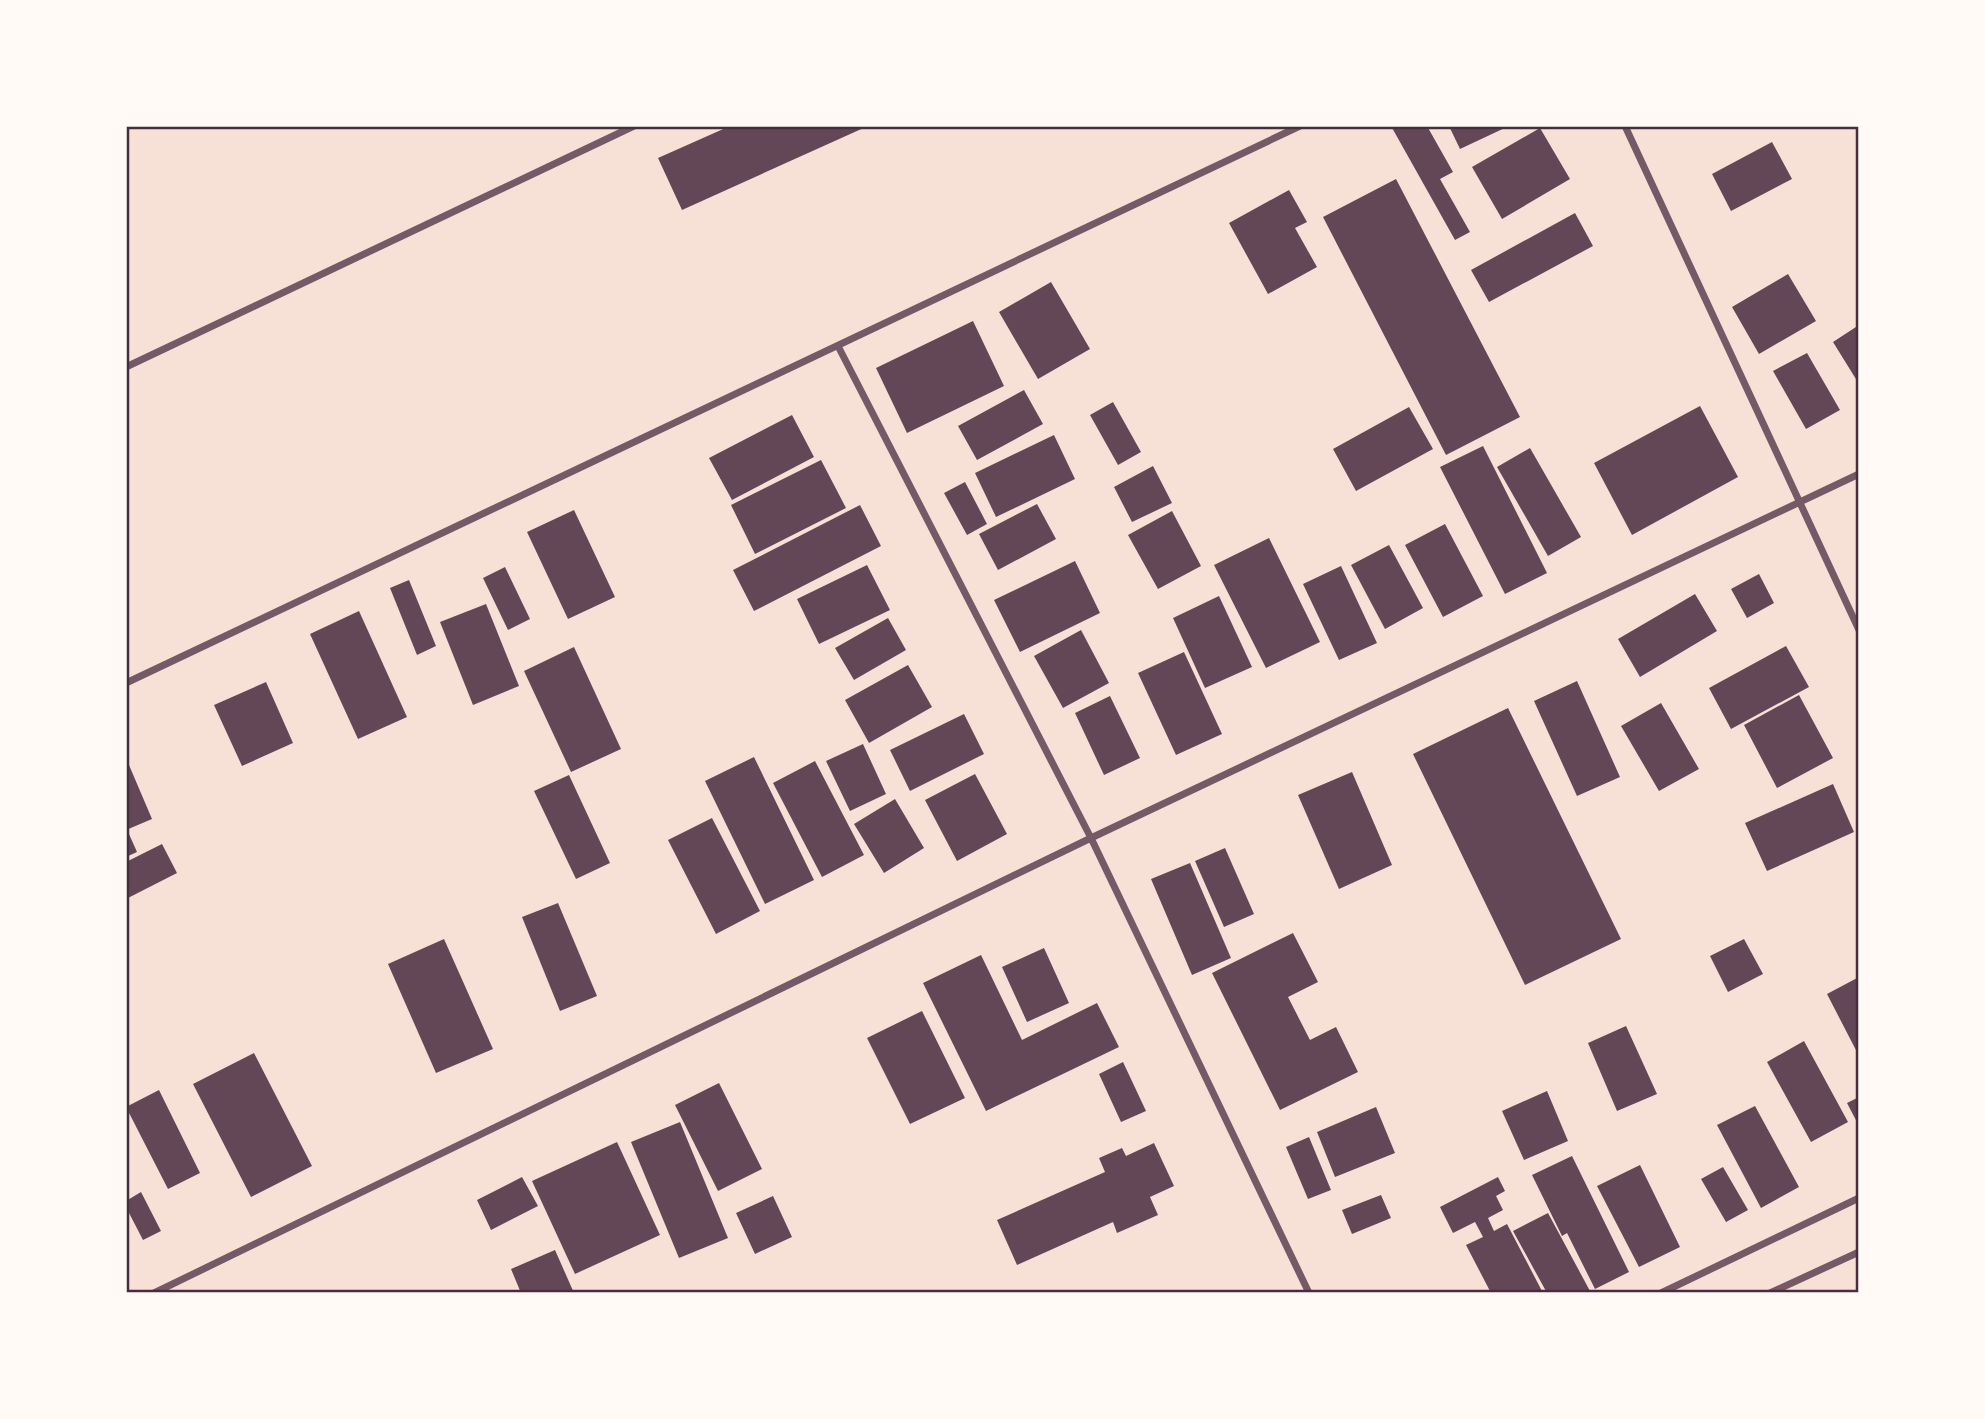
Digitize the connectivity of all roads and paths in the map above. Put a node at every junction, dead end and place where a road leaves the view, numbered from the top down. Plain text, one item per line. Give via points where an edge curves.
1 (634, 126) edge
2 (1300, 126) edge
3 (1625, 126) edge
4 (838, 346) junction
5 (126, 368) edge
6 (1859, 474) edge
7 (1799, 503) junction
8 (1859, 630) edge
9 (126, 683) edge
10 (1091, 838) junction
11 (1859, 1198) edge
12 (1859, 1252) edge
13 (154, 1293) edge
14 (1309, 1293) edge
15 (1661, 1293) edge
16 (1770, 1293) edge

1 - 5 street
2 - 4 street
3 - 7 street
4 - 9 street
4 - 10 street
6 - 7 street
7 - 8 street
7 - 10 street
10 - 13 street
10 - 14 street
11 - 15 street
12 - 16 street

